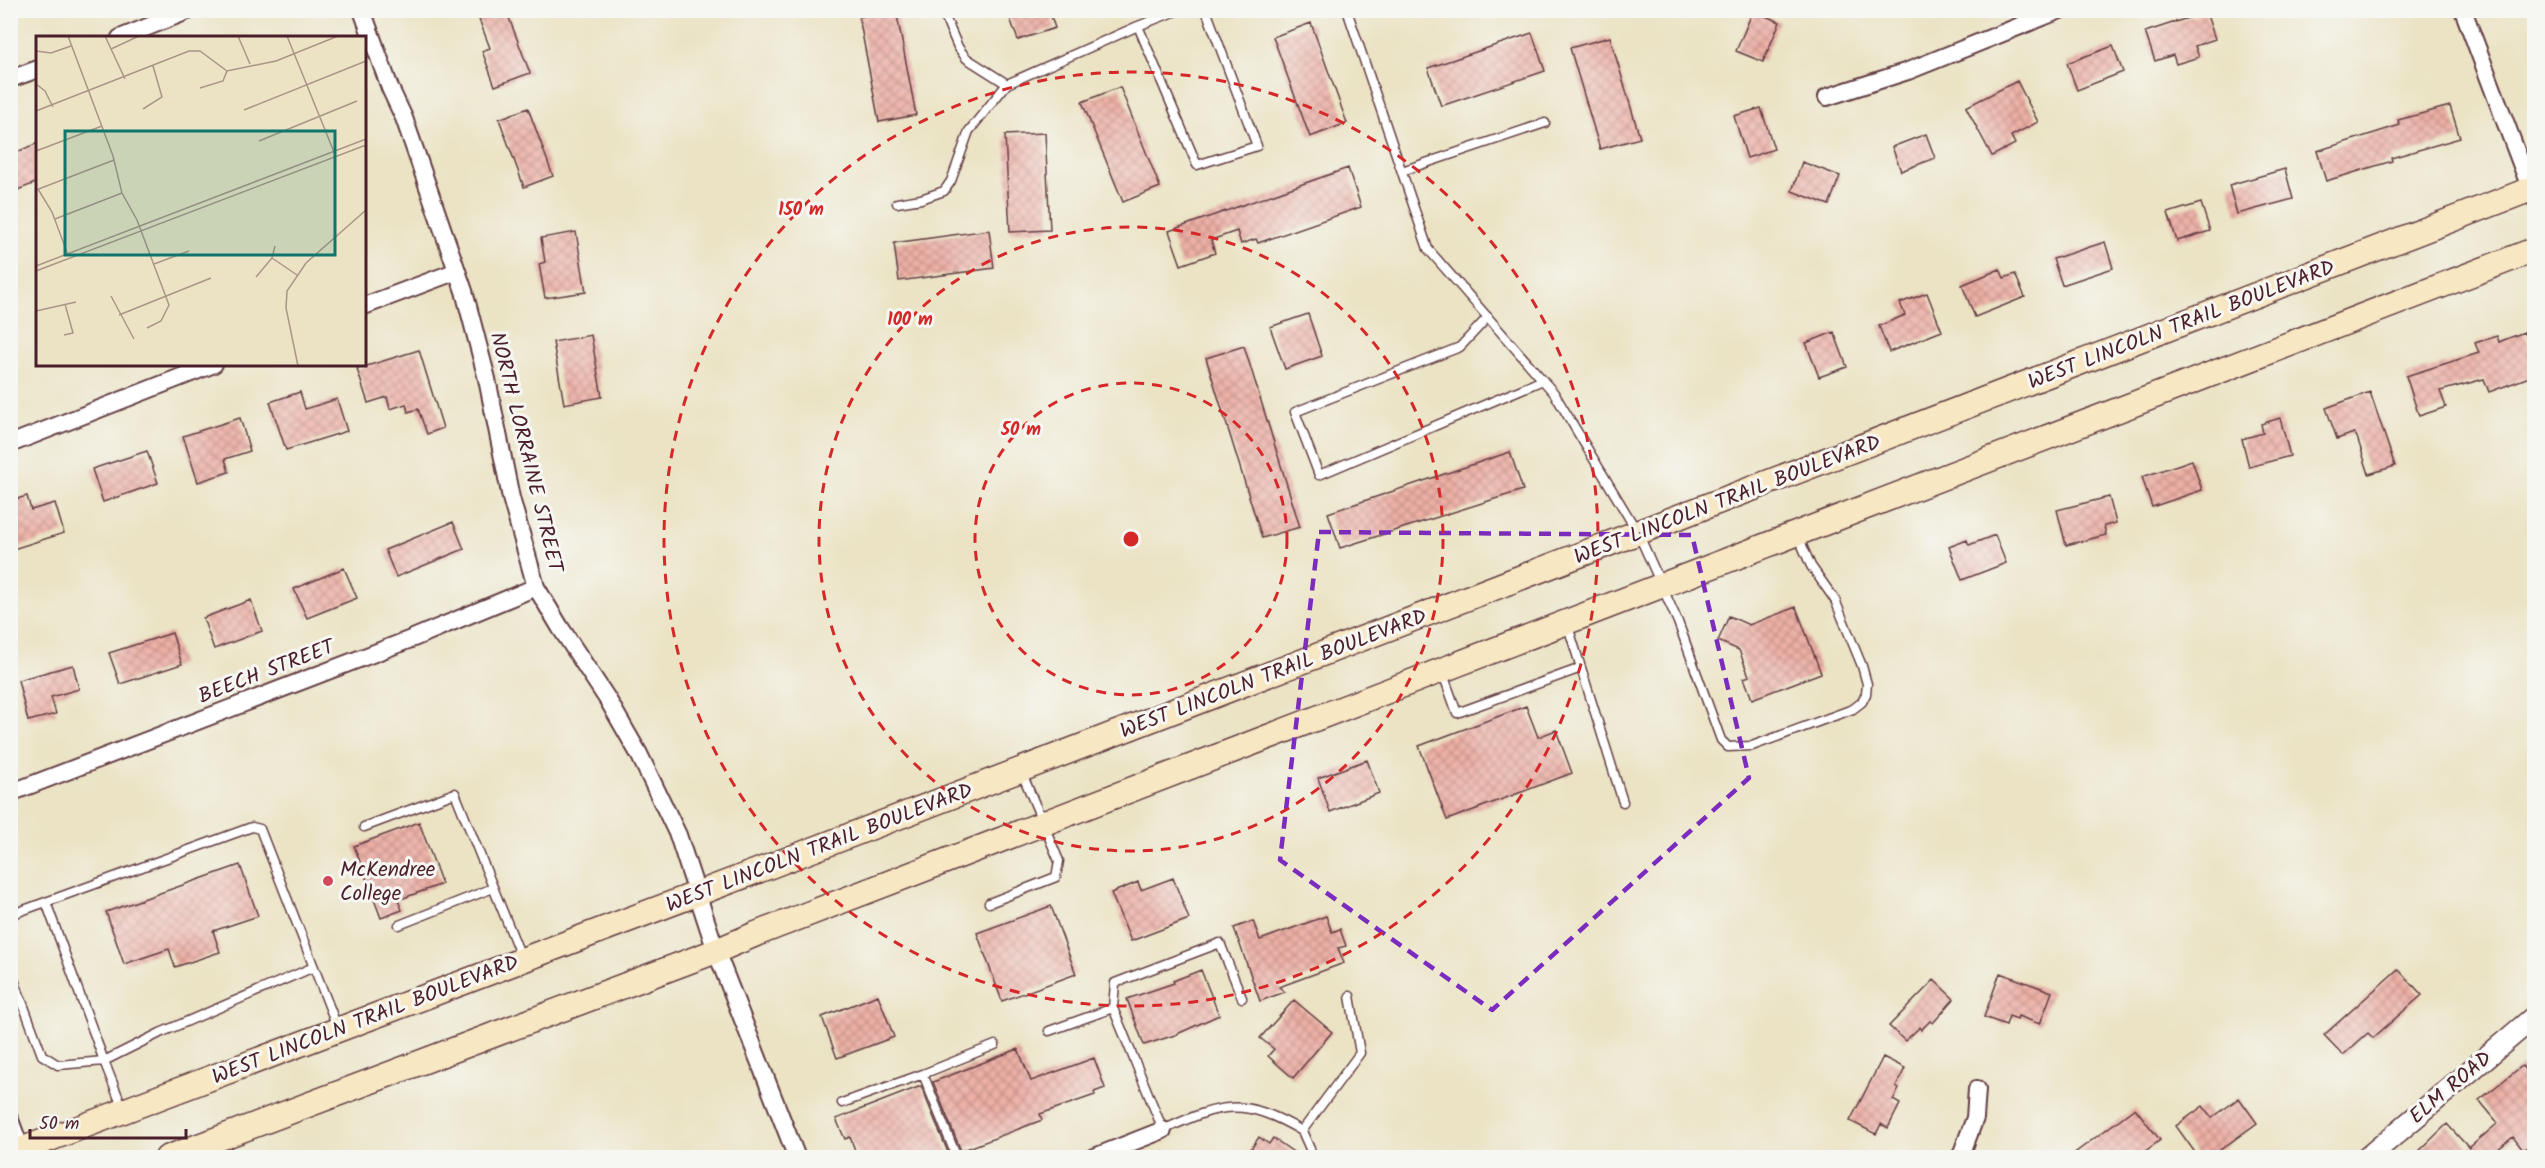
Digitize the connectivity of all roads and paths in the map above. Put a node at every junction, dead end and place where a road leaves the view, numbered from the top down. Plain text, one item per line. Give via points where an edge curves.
1 (190, 10) edge
2 (362, 10) edge
3 (942, 10) edge
4 (1179, 10) edge
5 (1206, 10) edge
6 (1347, 10) edge
7 (2060, 10) edge
8 (2463, 10) edge
9 (1138, 26) junction
10 (125, 36) edge
11 (36, 70) edge
12 (10, 79) edge
13 (1007, 84) junction
14 (1827, 97) dead end
15 (1545, 123) dead end
16 (1401, 171) junction
17 (2533, 192) edge
18 (897, 203) dead end
19 (2535, 250) edge
20 (457, 271) junction
21 (366, 305) edge
22 (1488, 317) junction
23 (209, 366) edge
24 (1543, 380) junction
25 (10, 444) edge
26 (1796, 532) junction
27 (1638, 533) junction
28 (1661, 585) junction
29 (536, 587) junction
30 (1567, 623) junction
31 (1581, 668) junction
32 (1442, 671) junction
33 (1020, 770) junction
34 (10, 793) edge
35 (1623, 802) dead end
36 (1042, 824) junction
37 (364, 827) dead end
38 (493, 888) junction
39 (698, 893) junction
40 (46, 902) junction
41 (989, 903) dead end
42 (10, 915) edge
43 (399, 925) dead end
44 (716, 951) junction
45 (522, 960) junction
46 (314, 968) junction
47 (10, 969) edge
48 (1350, 996) dead end
49 (1242, 998) dead end
50 (1113, 1008) junction
51 (2535, 1017) edge
52 (338, 1029) junction
53 (1049, 1031) dead end
54 (995, 1045) dead end
55 (104, 1061) junction
56 (923, 1074) junction
57 (1977, 1089) dead end
58 (842, 1103) dead end
59 (123, 1111) junction
60 (10, 1120) edge
61 (1162, 1130) junction
62 (1302, 1131) junction
63 (18, 1154) edge
64 (167, 1158) edge
65 (797, 1158) edge
66 (957, 1158) edge
67 (1092, 1158) edge
68 (1314, 1158) edge
69 (1960, 1158) edge
70 (2367, 1158) edge

1 - 10 street
2 - 20 street, NORTH LORRAINE STREET
3 - 13 lane via 966,58
4 - 9 lane
5 - 9 lane via 1257,146 1197,165
6 - 16 lane
7 - 14 street via 1908,71
8 - 17 street
9 - 13 lane
11 - 12 street
13 - 18 lane via 969,131 944,190
15 - 16 lane
16 - 22 lane via 1428,249
17 - 27 main road, WEST LINCOLN TRAIL BOULEVARD
19 - 26 main road
20 - 21 street
20 - 29 street, NORTH LORRAINE STREET
22 - 24 lane
22 - 24 lane via 1460,346 1295,412 1319,475
23 - 25 street
24 - 27 lane
26 - 28 main road
26 - 28 lane via 1811,566 1835,600 1862,666 1866,694 1852,709 1752,746 1728,747 1720,740
27 - 28 lane
27 - 33 main road, WEST LINCOLN TRAIL BOULEVARD
28 - 30 main road
29 - 34 street, BEECH STREET
29 - 39 street, NORTH LORRAINE STREET via 639,754 678,835
30 - 31 lane
30 - 32 main road
31 - 32 lane via 1458,712
31 - 35 lane
32 - 36 main road
33 - 36 lane
33 - 39 main road, WEST LINCOLN TRAIL BOULEVARD
36 - 41 lane via 1059,861 1056,877
36 - 44 main road
37 - 38 lane via 455,794
38 - 43 lane
38 - 45 lane
39 - 44 street, NORTH LORRAINE STREET
39 - 45 main road, WEST LINCOLN TRAIL BOULEVARD
40 - 42 lane
40 - 46 lane via 252,827 260,829
40 - 55 lane
44 - 64 main road
44 - 65 street, NORTH LORRAINE STREET
45 - 52 main road, WEST LINCOLN TRAIL BOULEVARD
46 - 52 lane
46 - 55 lane
47 - 55 lane via 42,1055 58,1065
48 - 62 lane via 1360,1053
49 - 50 lane via 1220,943 1115,983
50 - 53 lane
50 - 61 lane
51 - 70 street, ELM ROAD
52 - 59 main road, WEST LINCOLN TRAIL BOULEVARD
54 - 56 lane
55 - 59 lane
56 - 58 lane
56 - 66 lane
57 - 69 street via 1975,1118
59 - 63 main road, WEST LINCOLN TRAIL BOULEVARD
60 - 63 street
61 - 62 lane via 1227,1106 1254,1108
61 - 67 street
62 - 68 lane

